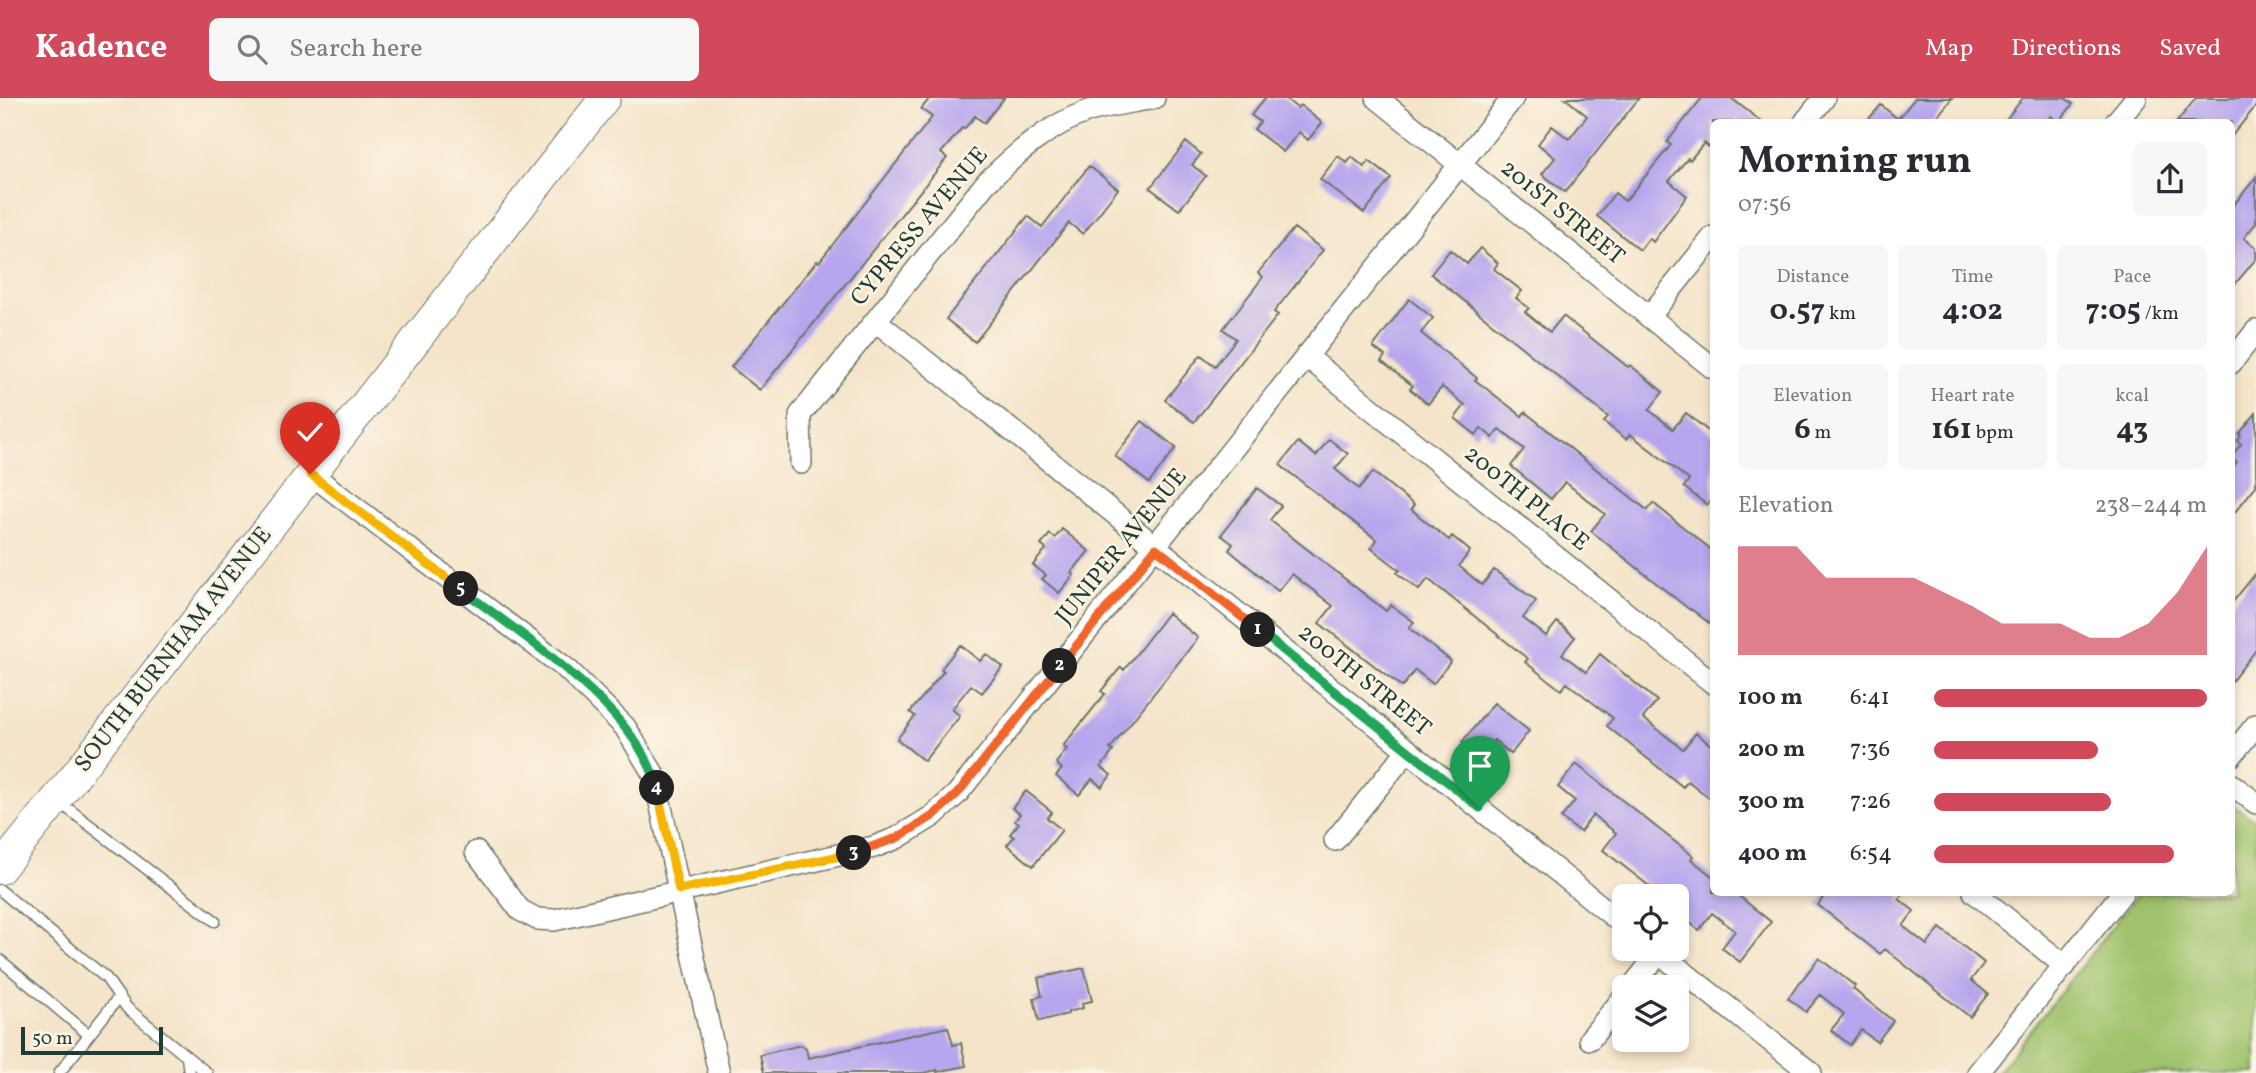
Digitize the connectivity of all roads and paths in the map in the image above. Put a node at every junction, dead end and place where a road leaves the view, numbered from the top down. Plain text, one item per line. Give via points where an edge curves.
1 (604, 98) edge
2 (1154, 98) edge
3 (1377, 98) edge
4 (1513, 98) edge
5 (1824, 98) edge
6 (2136, 98) edge
7 (1807, 119) edge
8 (2118, 119) edge
9 (1460, 164) junction
10 (1710, 241) edge
11 (1649, 317) junction
12 (876, 321) junction
13 (2256, 331) edge
14 (1306, 356) junction
15 (2235, 358) edge
16 (1710, 366) edge
17 (802, 463) dead end
18 (310, 474) junction
19 (1156, 548) junction
20 (1710, 681) edge
21 (2256, 724) edge
22 (1408, 750) junction
23 (2235, 751) edge
24 (2235, 788) edge
25 (56, 800) junction
26 (2256, 803) edge
27 (1335, 840) dead end
28 (476, 852) dead end
29 (0, 869) edge
30 (0, 890) edge
31 (679, 890) junction
32 (1979, 896) edge
33 (2120, 896) edge
34 (1612, 915) edge
35 (215, 921) dead end
36 (0, 960) edge
37 (1669, 961) edge
38 (2065, 966) junction
39 (120, 997) junction
40 (1612, 1012) edge
41 (89, 1035) junction
42 (1590, 1039) dead end
43 (187, 1057) junction
44 (59, 1073) edge
45 (189, 1073) edge
46 (207, 1073) edge
47 (719, 1073) edge
48 (1811, 1073) edge
49 (1978, 1073) edge

1 - 18 main road, SOUTH BURNHAM AVENUE
2 - 12 street, CYPRESS AVENUE via 1090,111 1018,152 986,183
3 - 9 street, 201ST STREET
4 - 9 street, JUNIPER AVENUE
5 - 7 street
6 - 8 street
9 - 11 street, 201ST STREET
9 - 14 street, JUNIPER AVENUE
10 - 11 street
11 - 16 street, 201ST STREET
12 - 17 street, CYPRESS AVENUE via 800,415
12 - 19 street, 200TH STREET
13 - 15 street
14 - 19 street, JUNIPER AVENUE
14 - 20 street, 200TH PLACE
18 - 25 main road, SOUTH BURNHAM AVENUE
18 - 31 street via 568,670 625,727 654,775
19 - 22 street, 200TH STREET
19 - 31 street, JUNIPER AVENUE via 957,794 933,816 897,838 849,855
21 - 23 street
22 - 27 street
22 - 34 street, 200TH STREET
24 - 26 street
25 - 29 main road, SOUTH BURNHAM AVENUE
25 - 35 lane
28 - 31 street, JUNIPER AVENUE via 520,910 537,919 554,920
30 - 39 lane via 106,978
31 - 47 street
32 - 38 street
33 - 38 street
36 - 41 lane
37 - 48 street
38 - 49 street
39 - 41 lane
39 - 43 lane via 127,1008
40 - 42 street
41 - 44 lane
43 - 45 lane
43 - 46 lane

